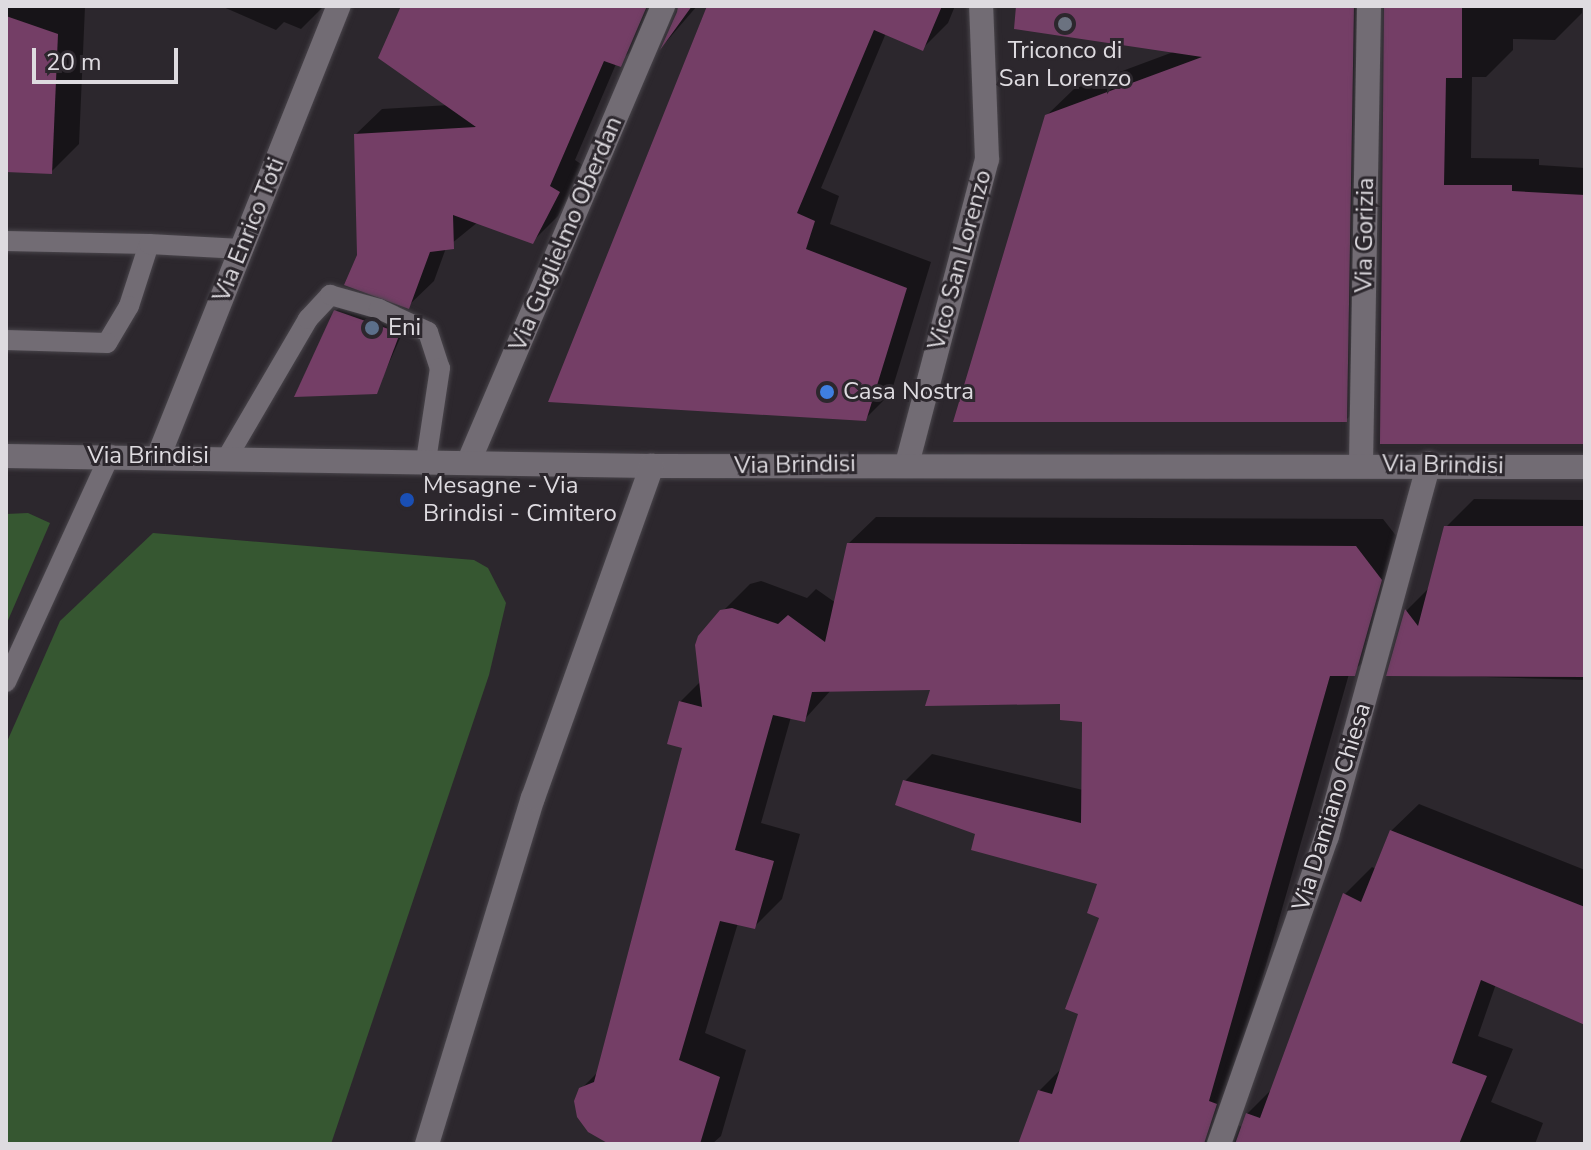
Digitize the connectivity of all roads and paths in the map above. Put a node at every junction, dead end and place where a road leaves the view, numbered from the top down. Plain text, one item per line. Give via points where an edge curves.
1 (339, 6) edge
2 (663, 6) edge
3 (981, 6) edge
4 (1369, 6) edge
5 (6, 241) edge
6 (149, 244) junction
7 (241, 249) junction
8 (6, 340) edge
9 (110, 455) junction
10 (159, 455) junction
11 (6, 456) edge
12 (228, 456) junction
13 (426, 461) junction
14 (469, 461) junction
15 (907, 464) junction
16 (1361, 464) junction
17 (1429, 464) junction
18 (652, 466) junction
19 (1585, 467) edge
20 (6, 682) edge
21 (427, 1144) edge
22 (1219, 1144) edge

1 - 7 street, Via Enrico Toti
2 - 14 street, Via Guglielmo Oberdan
3 - 15 street, Vico San Lorenzo via 987,159
4 - 16 street, Via Gorizia
5 - 6 lane
6 - 7 lane
6 - 8 lane via 129,306 107,343
7 - 10 street, Via Enrico Toti
9 - 10 street, Via Brindisi
9 - 11 street, Via Brindisi
9 - 20 lane
10 - 12 street, Via Brindisi
12 - 13 street, Via Brindisi
12 - 13 lane via 308,319 330,295 379,309 428,332 440,368
13 - 14 street, Via Brindisi
14 - 18 street, Via Brindisi
15 - 16 street, Via Brindisi
15 - 18 street, Via Brindisi
16 - 17 street, Via Brindisi
17 - 19 street, Via Brindisi
17 - 22 street, Via Damiano Chiesa via 1327,836
18 - 21 street via 533,798

